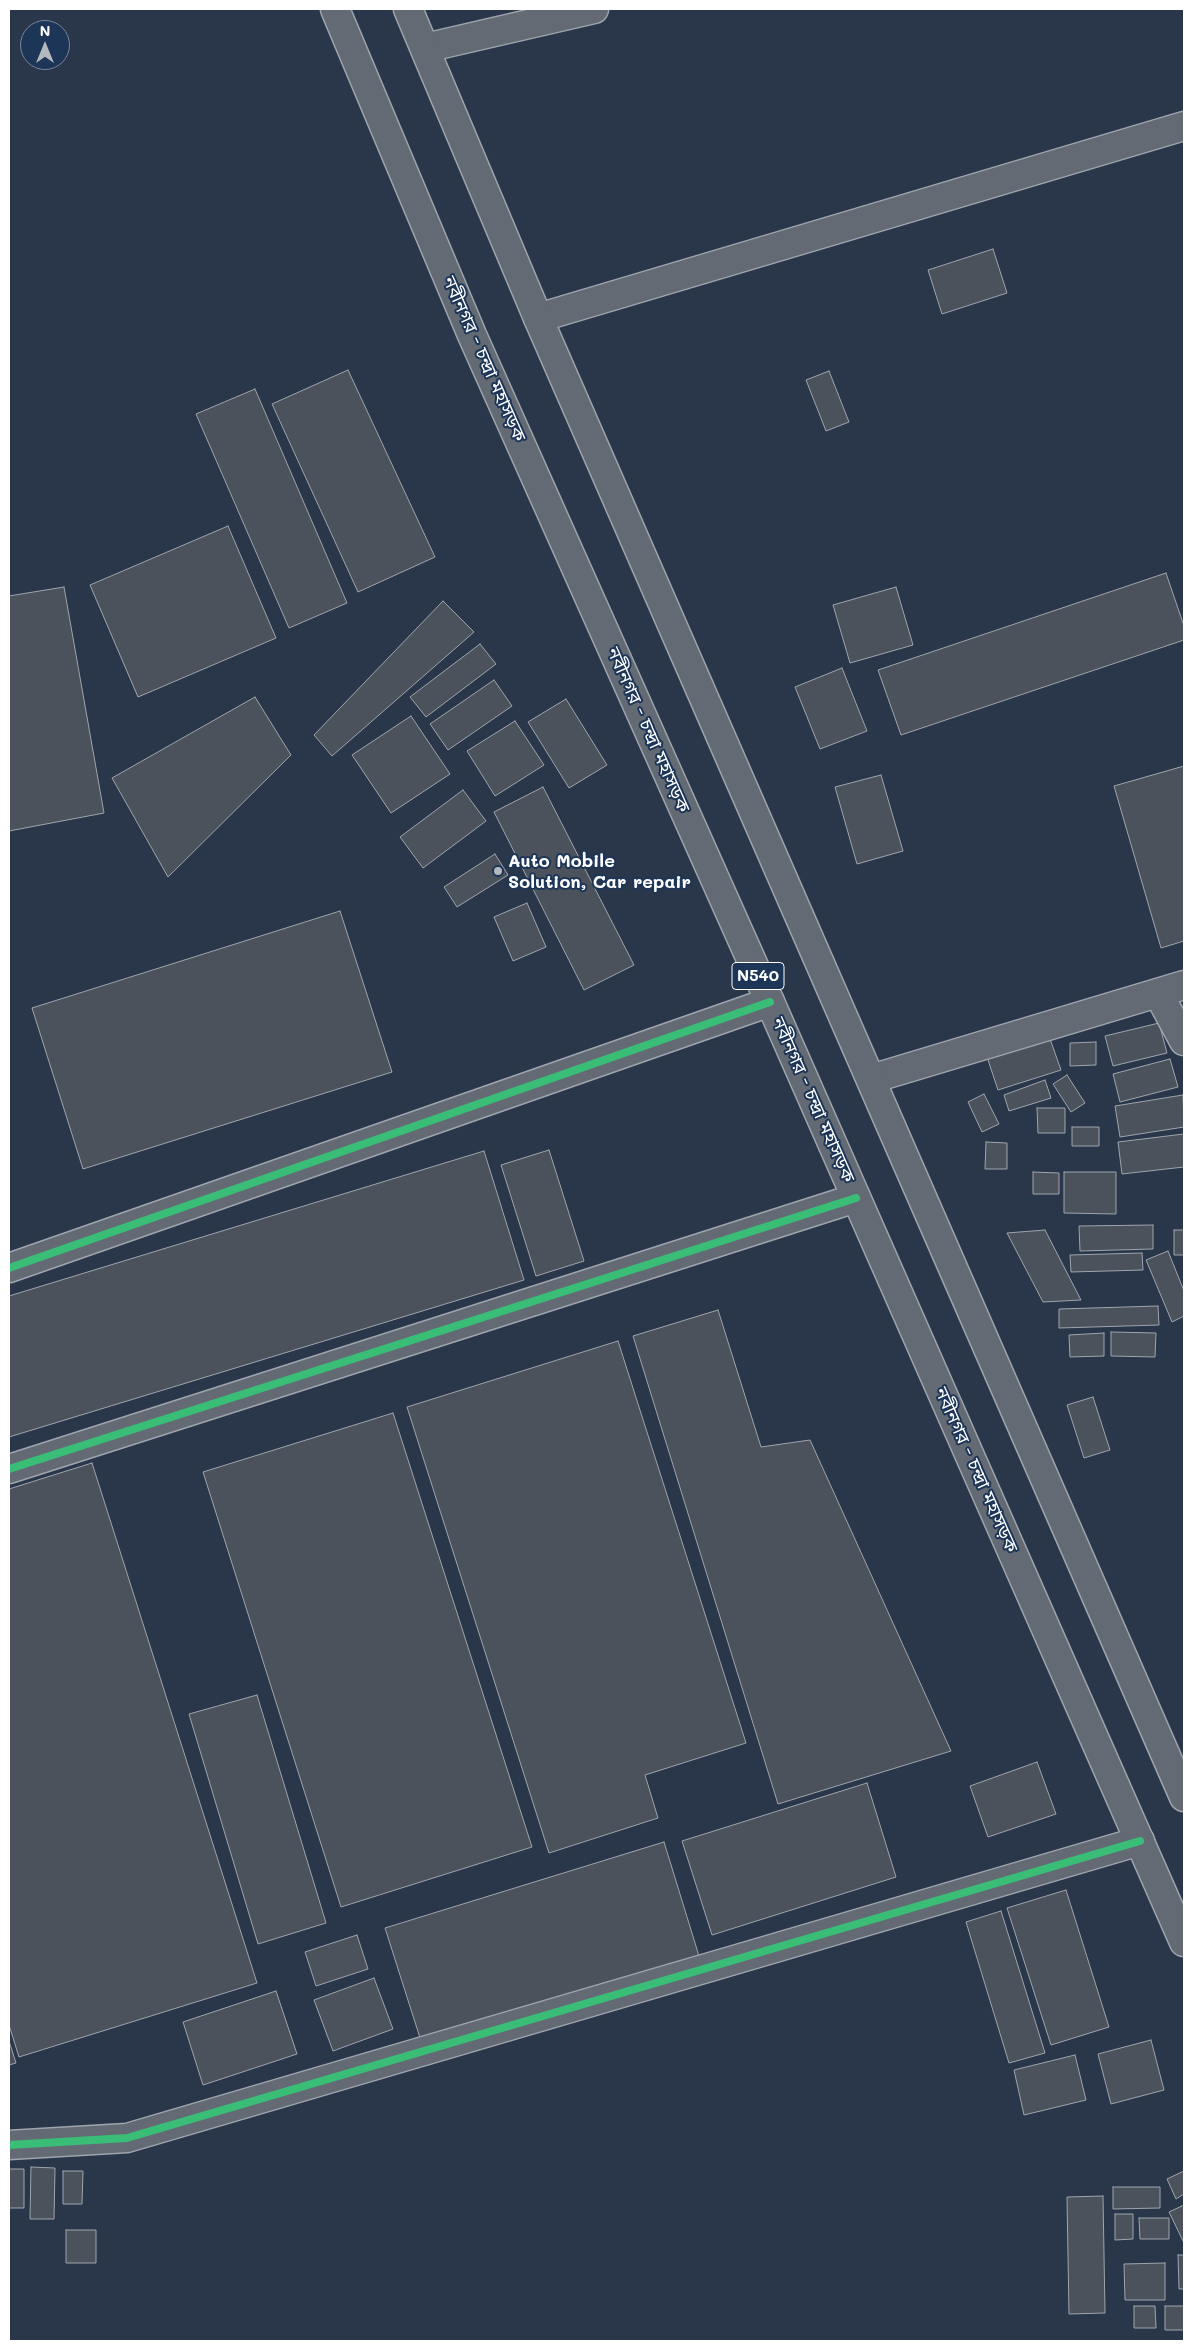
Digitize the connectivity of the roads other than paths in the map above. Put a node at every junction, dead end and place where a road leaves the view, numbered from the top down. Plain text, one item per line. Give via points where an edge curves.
1 (335, 9) edge
2 (408, 9) edge
3 (594, 9) edge
4 (425, 48) junction
5 (1184, 126) edge
6 (538, 318) junction
7 (1184, 985) edge
8 (1158, 993) junction
9 (770, 1002) junction
10 (1184, 1041) edge
11 (871, 1079) junction
12 (856, 1198) junction
13 (9, 1268) edge
14 (9, 1469) edge
15 (1184, 1796) edge
16 (1140, 1840) junction
17 (1184, 1942) edge
18 (9, 2145) edge

1 - 9 main road, নবীনগর - চন্দ্রা মহাসড়ক / N540 via 472,335
2 - 4 main road
3 - 4 main road
4 - 6 main road
5 - 6 main road
6 - 11 main road
7 - 8 main road
8 - 10 main road
8 - 11 main road
9 - 12 main road, নবীনগর - চন্দ্রা মহাসড়ক / N540
9 - 13 main road
11 - 15 main road
12 - 14 main road
12 - 16 main road, নবীনগর - চন্দ্রা মহাসড়ক / N540
16 - 17 main road, নবীনগর - চন্দ্রা মহাসড়ক / N540
16 - 18 main road via 127,2138

